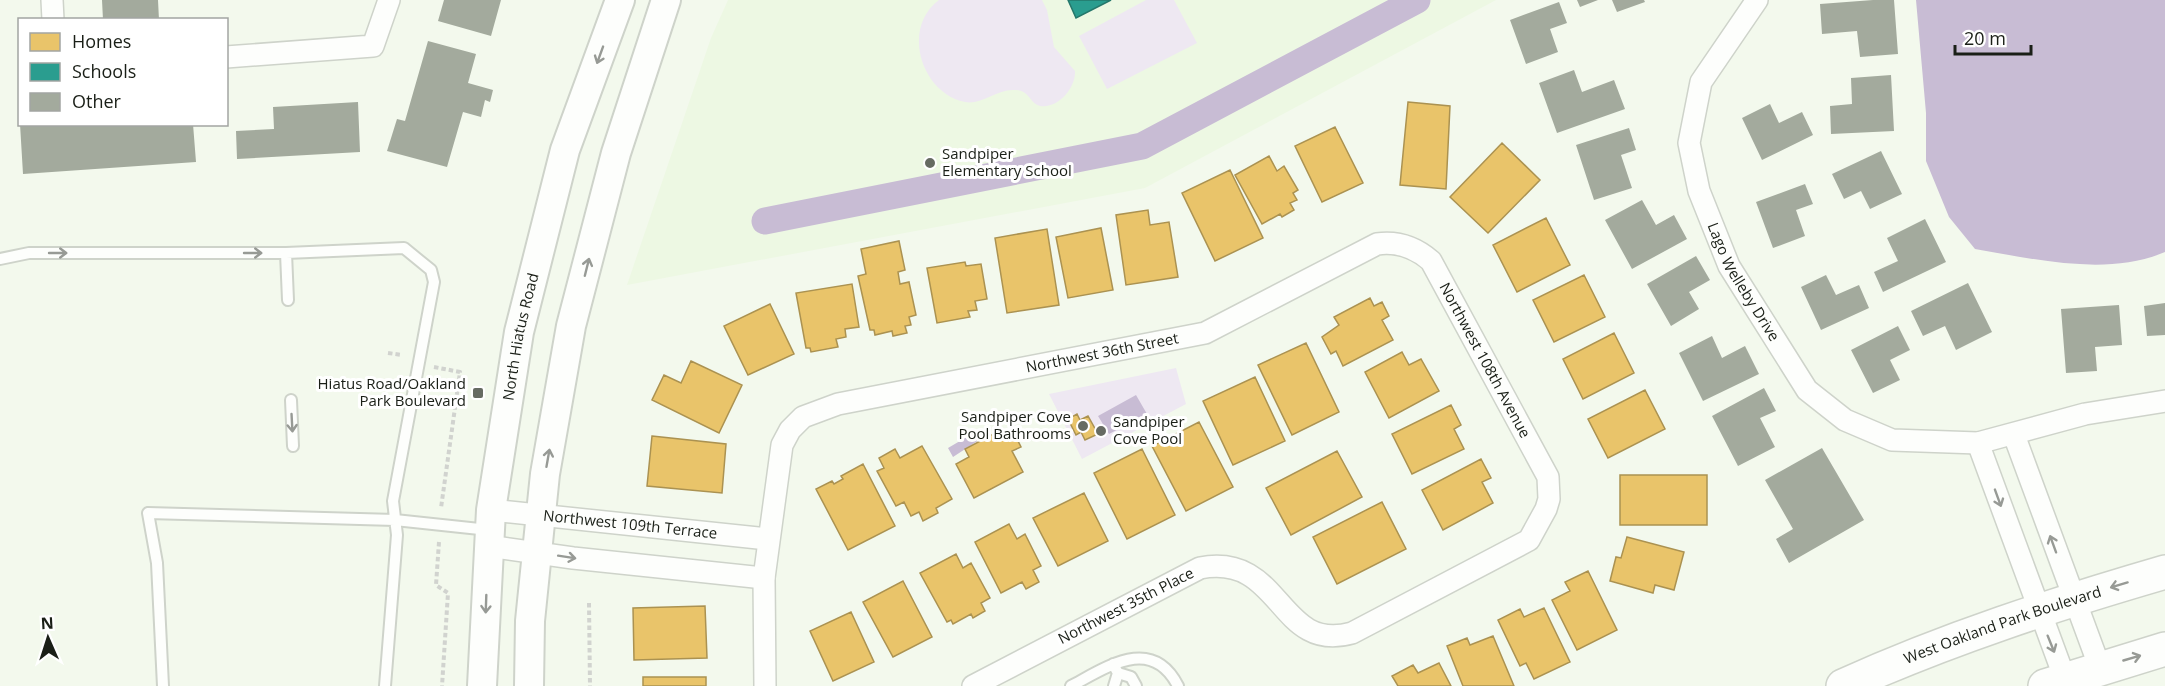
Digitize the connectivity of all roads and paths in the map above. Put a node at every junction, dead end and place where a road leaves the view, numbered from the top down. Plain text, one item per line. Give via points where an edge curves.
1 (52, 0) edge
2 (389, 0) edge
3 (620, 0) edge
4 (666, 0) edge
5 (1757, 0) edge
6 (53, 18) edge
7 (228, 57) edge
8 (1385, 243) joint
9 (286, 253) junction
10 (0, 260) edge
11 (288, 300) dead end
12 (388, 353) dead end
13 (420, 360) junction
14 (291, 400) dead end
15 (2165, 400) edge
16 (2014, 435) junction
17 (1978, 443) junction
18 (293, 446) dead end
19 (1546, 509) joint
20 (541, 516) junction
21 (396, 520) junction
22 (440, 525) junction
23 (490, 529) junction
24 (768, 539) junction
25 (537, 552) junction
26 (2165, 572) edge
27 (764, 578) junction
28 (2073, 599) junction
29 (589, 603) dead end
30 (2037, 610) junction
31 (2165, 649) edge
32 (1115, 669) junction
33 (2074, 679) edge
34 (163, 686) edge
35 (385, 686) edge
36 (442, 686) edge
37 (482, 686) edge
38 (529, 686) edge
39 (590, 686) edge
40 (765, 686) edge
41 (973, 686) edge
42 (1071, 686) edge
43 (1114, 686) edge
44 (1136, 686) edge
45 (1178, 686) edge
46 (1843, 686) edge

1 - 6 street
2 - 7 street via 373,46
3 -> 23 main road, North Hiatus Road via 565,150 519,332
20 -> 4 main road via 571,326 616,153
5 - 17 street, Lago Welleby Drive via 1701,82 1689,142 1699,191 1729,266 1807,390 1845,420 1892,440
8 - 19 street, Northwest 108th Avenue via 1413,249 1431,261 1548,477
8 - 24 street, Northwest 36th Street via 1360,251 1205,333 820,408 803,417 782,445
10 -> 9 lane via 29,253
9 - 11 lane
9 - 13 lane via 404,248 421,260 431,270 434,282
12 - 13 path
13 - 21 lane via 393,501
13 - 22 path via 438,369 460,372
14 -> 18 lane
15 - 16 street, Lago Welleby Drive via 2085,414
16 - 17 street, Lago Welleby Drive
28 -> 16 street
17 -> 30 street
19 - 41 street, Northwest 35th Place via 1529,540 1352,633 1316,633 1292,618 1252,574 1234,567 1206,567 1187,573
20 - 23 street, Northwest 109th Terrace
20 - 24 street, Northwest 109th Terrace
20 - 25 main road
21 - 22 lane
21 - 34 lane via 148,513 157,563
21 - 35 lane
22 - 23 lane
22 - 36 path via 436,585 448,593
23 - 25 street
23 -> 37 main road, North Hiatus Road
24 - 27 street
25 -> 27 street
25 - 38 main road
26 -> 28 main road, West Oakland Park Boulevard
27 - 40 street
28 - 30 main road, West Oakland Park Boulevard
28 - 33 street
29 - 39 path
30 -> 33 street
30 - 46 main road, West Oakland Park Boulevard
33 -> 31 main road
32 - 42 lane
32 - 43 lane
32 - 44 lane via 1131,677
32 - 45 lane via 1129,659 1155,662 1171,672

